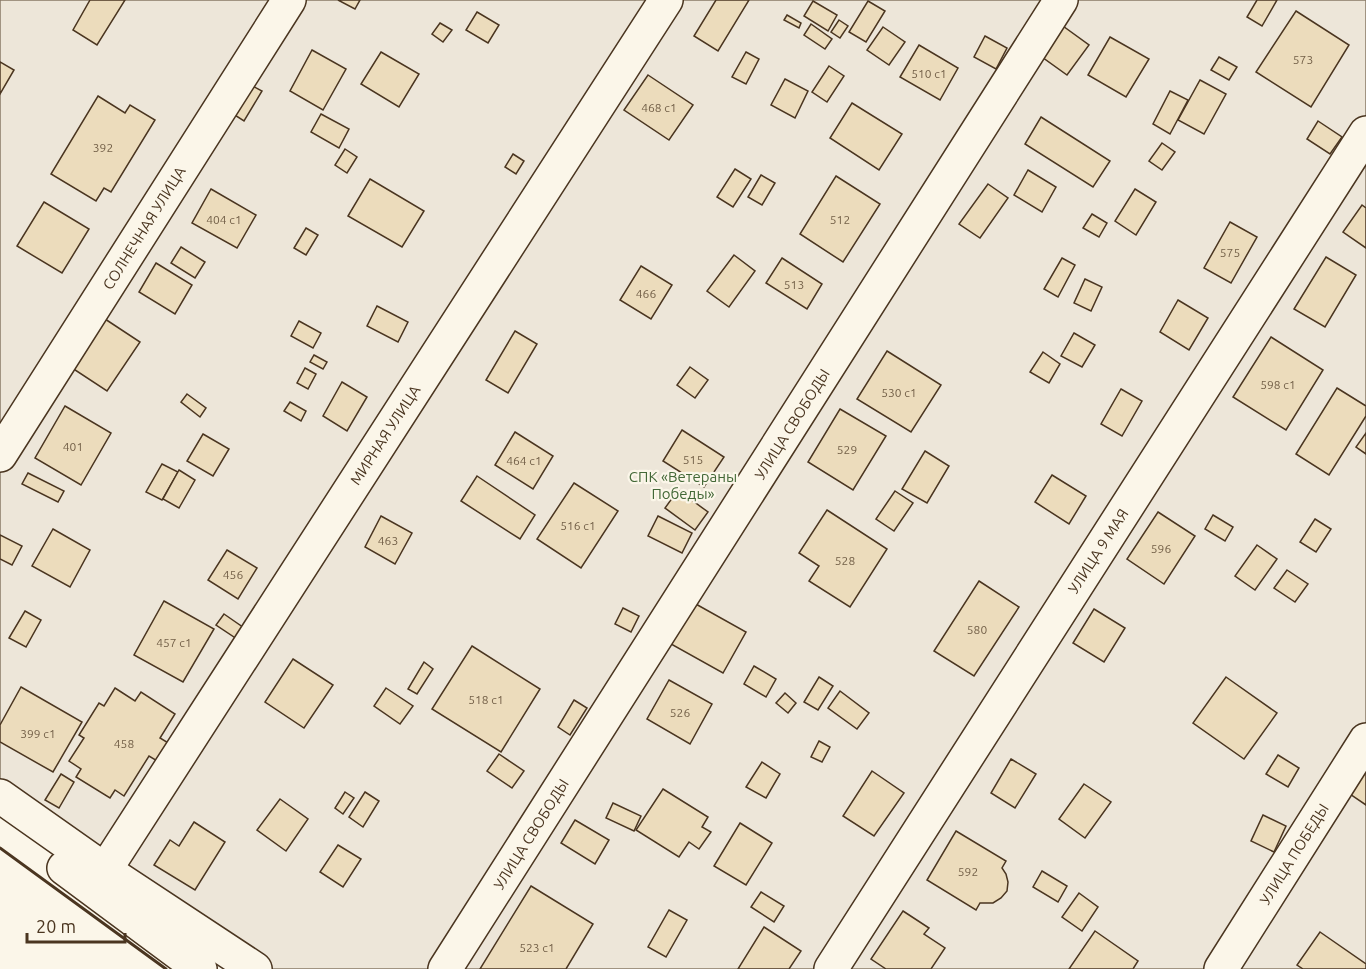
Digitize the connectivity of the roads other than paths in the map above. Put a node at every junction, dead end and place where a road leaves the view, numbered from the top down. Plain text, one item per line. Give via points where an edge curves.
1 (289, 0) edge
2 (666, 0) edge
3 (1061, 0) edge
4 (1366, 133) edge
5 (0, 455) edge
6 (1366, 740) edge
7 (0, 796) edge
8 (0, 819) edge
9 (105, 870) junction
10 (200, 969) edge
11 (255, 969) edge
12 (445, 969) edge
13 (831, 969) edge
14 (1221, 969) edge

1 - 5 street, СОЛНЕЧНАЯ УЛИЦА
2 - 9 street, МИРНАЯ УЛИЦА
3 - 12 street, УЛИЦА СВОБОДЫ
4 - 13 street, УЛИЦА 9 МАЯ
6 - 14 street, УЛИЦА ПОБЕДЫ
7 - 9 street
8 - 10 street
9 - 11 street

